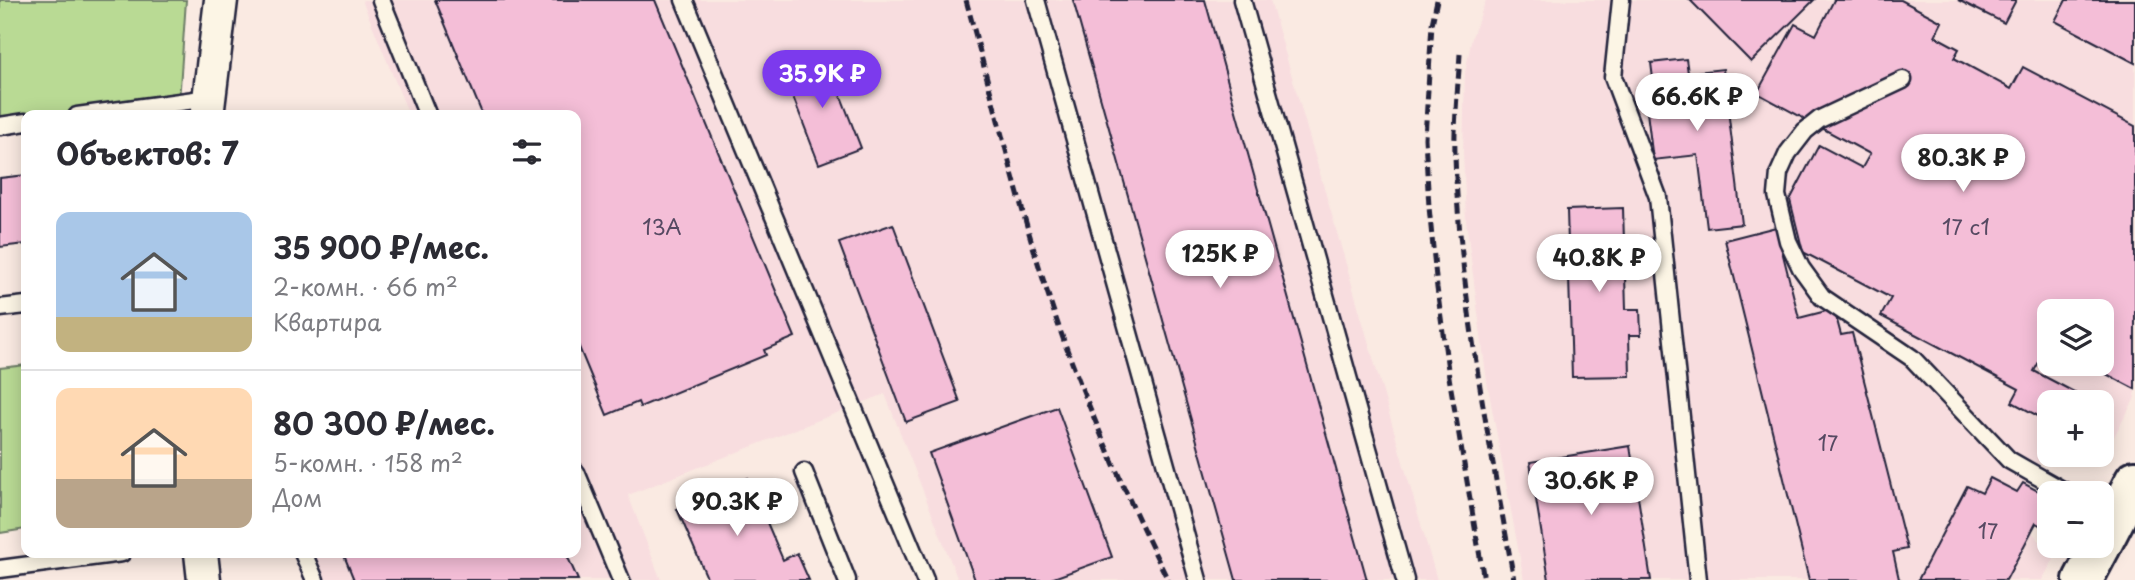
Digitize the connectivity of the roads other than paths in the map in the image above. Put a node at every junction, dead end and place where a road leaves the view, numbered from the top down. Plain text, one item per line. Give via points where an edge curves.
1 (221, 0) edge
2 (381, 0) edge
3 (684, 0) edge
4 (1036, 0) edge
5 (1242, 0) edge
6 (1621, 0) edge
7 (1903, 80) dead end
8 (208, 107) edge
9 (164, 110) edge
10 (426, 110) edge
11 (21, 123) edge
12 (0, 125) edge
13 (21, 306) edge
14 (0, 308) edge
15 (804, 472) dead end
16 (2135, 480) edge
17 (2046, 481) edge
18 (581, 483) edge
19 (2114, 515) edge
20 (84, 558) edge
21 (202, 558) edge
22 (305, 558) edge
23 (2093, 558) edge
24 (0, 569) edge
25 (204, 580) edge
26 (315, 580) edge
27 (621, 580) edge
28 (847, 580) edge
29 (925, 580) edge
30 (1198, 580) edge
31 (1405, 580) edge
32 (1699, 580) edge
33 (2083, 580) edge

1 - 8 street
2 - 10 lane
3 - 29 lane
4 - 30 lane
5 - 31 lane
6 - 32 lane via 1613,78 1658,197
7 - 17 lane via 1820,119 1788,153 1779,173 1777,195 1788,241 1822,297 1912,358 2010,460
8 - 9 lane
11 - 12 lane
13 - 14 lane
15 - 28 lane
16 - 19 street
18 - 27 lane
20 - 24 lane
21 - 25 street
22 - 26 lane
23 - 33 street

